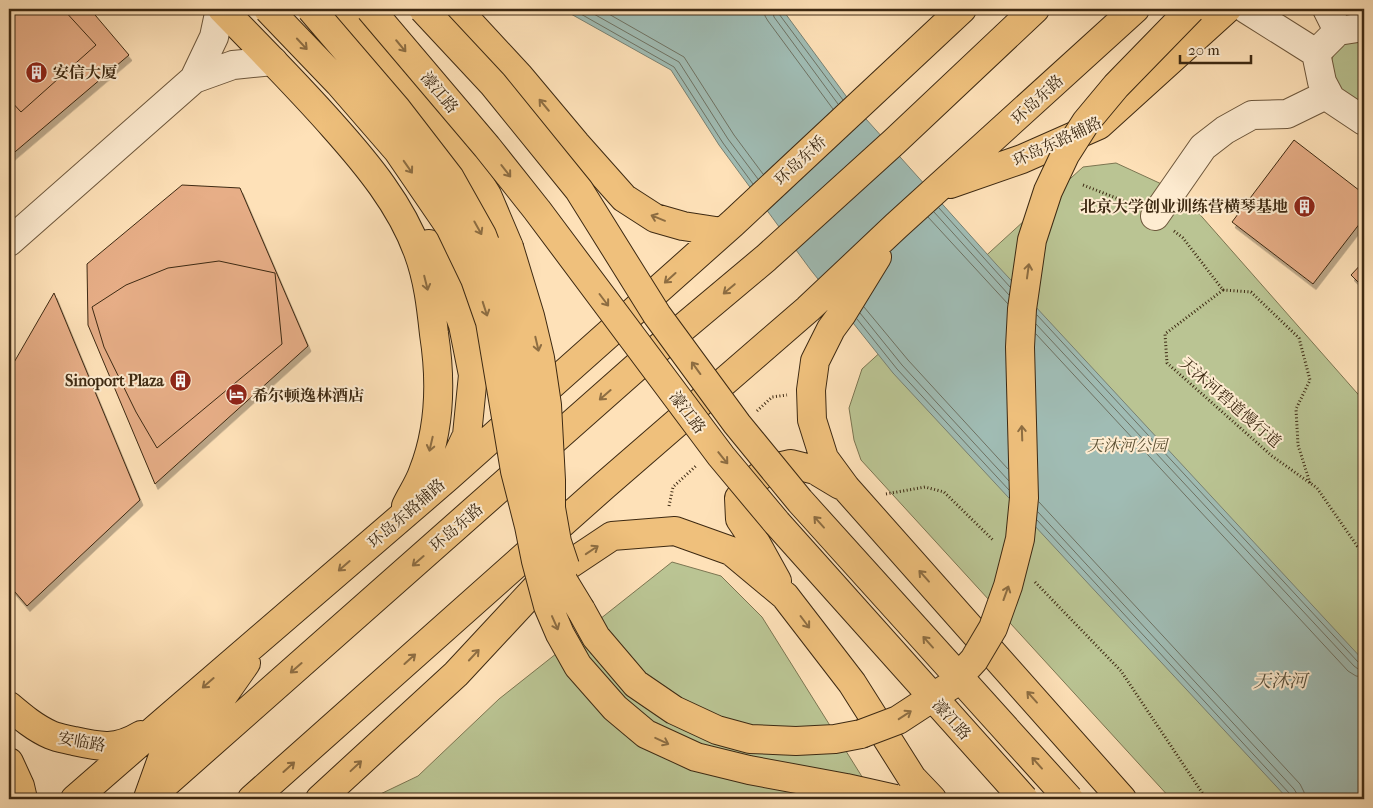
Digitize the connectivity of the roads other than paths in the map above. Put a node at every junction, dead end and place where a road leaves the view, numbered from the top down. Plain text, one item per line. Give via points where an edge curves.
1 (221, 9) edge
2 (232, 9) edge
3 (268, 9) edge
4 (311, 9) edge
5 (344, 9) edge
6 (370, 9) edge
7 (423, 9) edge
8 (458, 9) edge
9 (962, 9) edge
10 (984, 9) edge
11 (1035, 9) edge
12 (1134, 9) edge
13 (1191, 9) edge
14 (1227, 9) edge
15 (1246, 9) edge
16 (1332, 20) edge
17 (1364, 26) edge
18 (922, 46) junction
19 (1316, 53) junction
20 (273, 61) junction
21 (194, 79) junction
22 (1328, 94) junction
23 (1364, 121) edge
24 (939, 188) junction
25 (1154, 216) road end
26 (896, 226) junction
27 (727, 227) junction
28 (9, 242) edge
29 (448, 477) junction
30 (605, 485) junction
31 (846, 488) junction
32 (398, 519) junction
33 (529, 526) junction
34 (536, 587) junction
35 (785, 596) junction
36 (581, 610) junction
37 (262, 636) junction
38 (9, 706) edge
39 (160, 724) junction
40 (9, 762) edge
41 (23, 799) edge
42 (75, 799) edge
43 (148, 799) edge
44 (252, 799) edge
45 (320, 799) edge
46 (895, 799) edge
47 (932, 799) edge
48 (1024, 799) edge
49 (1070, 799) edge
50 (1122, 799) edge

1 - 20 main road
1 - 21 street via 214,38
2 - 29 main road via 386,175 417,219 448,284 463,325 474,375 467,435
3 -> 33 main road, bridge via 339,83 398,152 450,227 475,279 490,322 515,471
4 -> 33 main road, bridge via 396,108 450,178 482,234 504,293 521,366 534,478
5 -> 36 main road, bridge via 458,148 487,195 509,247 540,358 547,405 551,508 557,542
6 -> 48 main road, 濠江路, bridge via 537,210 721,456
49 -> 7 main road, 濠江路, bridge via 800,501 737,424 657,315 579,190 493,84
27 -> 8 main road via 683,226 655,218 624,198
9 - 18 main road
10 - 18 main road
11 -> 43 main road, 环岛东路 via 766,258 642,362
12 - 24 main road, 环岛东路
36 -> 13 main road, bridge via 596,637 636,684 674,710 717,730 750,738 796,741 861,734 898,720 950,686 974,660 993,628 1020,539 1024,498 1022,308 1032,240 1048,191 1086,122 1116,86
14 - 24 main road, 环岛东路辅路 via 1099,125 1022,159
15 - 19 street
16 - 17 street
16 - 19 street
18 - 27 main road, 环岛东桥
19 - 22 street
20 - 21 street via 233,65
20 -> 32 main road via 372,172 399,213 418,252 428,288 438,355 438,406 423,473
21 - 28 street
22 - 23 street
22 - 25 street via 1287,114 1252,115 1225,130 1203,147
24 - 26 main road
26 - 30 main road via 808,309
26 - 31 main road via 815,360 812,420 824,458
27 -> 29 main road, 环岛东路辅路
29 - 32 main road, 环岛东路辅路
30 - 34 main road
44 -> 30 main road
31 - 35 main road via 815,470 791,464 769,469 751,483 740,498 740,519
50 -> 31 main road
32 -> 37 main road, 环岛东路辅路
33 - 36 main road, bridge
33 -> 46 main road, bridge via 548,606 560,634 578,666 615,708 646,734 696,757
34 -> 35 main road via 612,536 675,531 730,551
45 -> 34 main road via 456,674
35 -> 47 main road via 852,683 912,778
37 -> 39 main road, 环岛东路辅路
37 - 43 main road via 218,704 164,756
38 - 39 main road, 安临路 via 52,736 90,745 113,747 129,743
39 - 42 main road, 环岛东路辅路
40 - 41 main road

